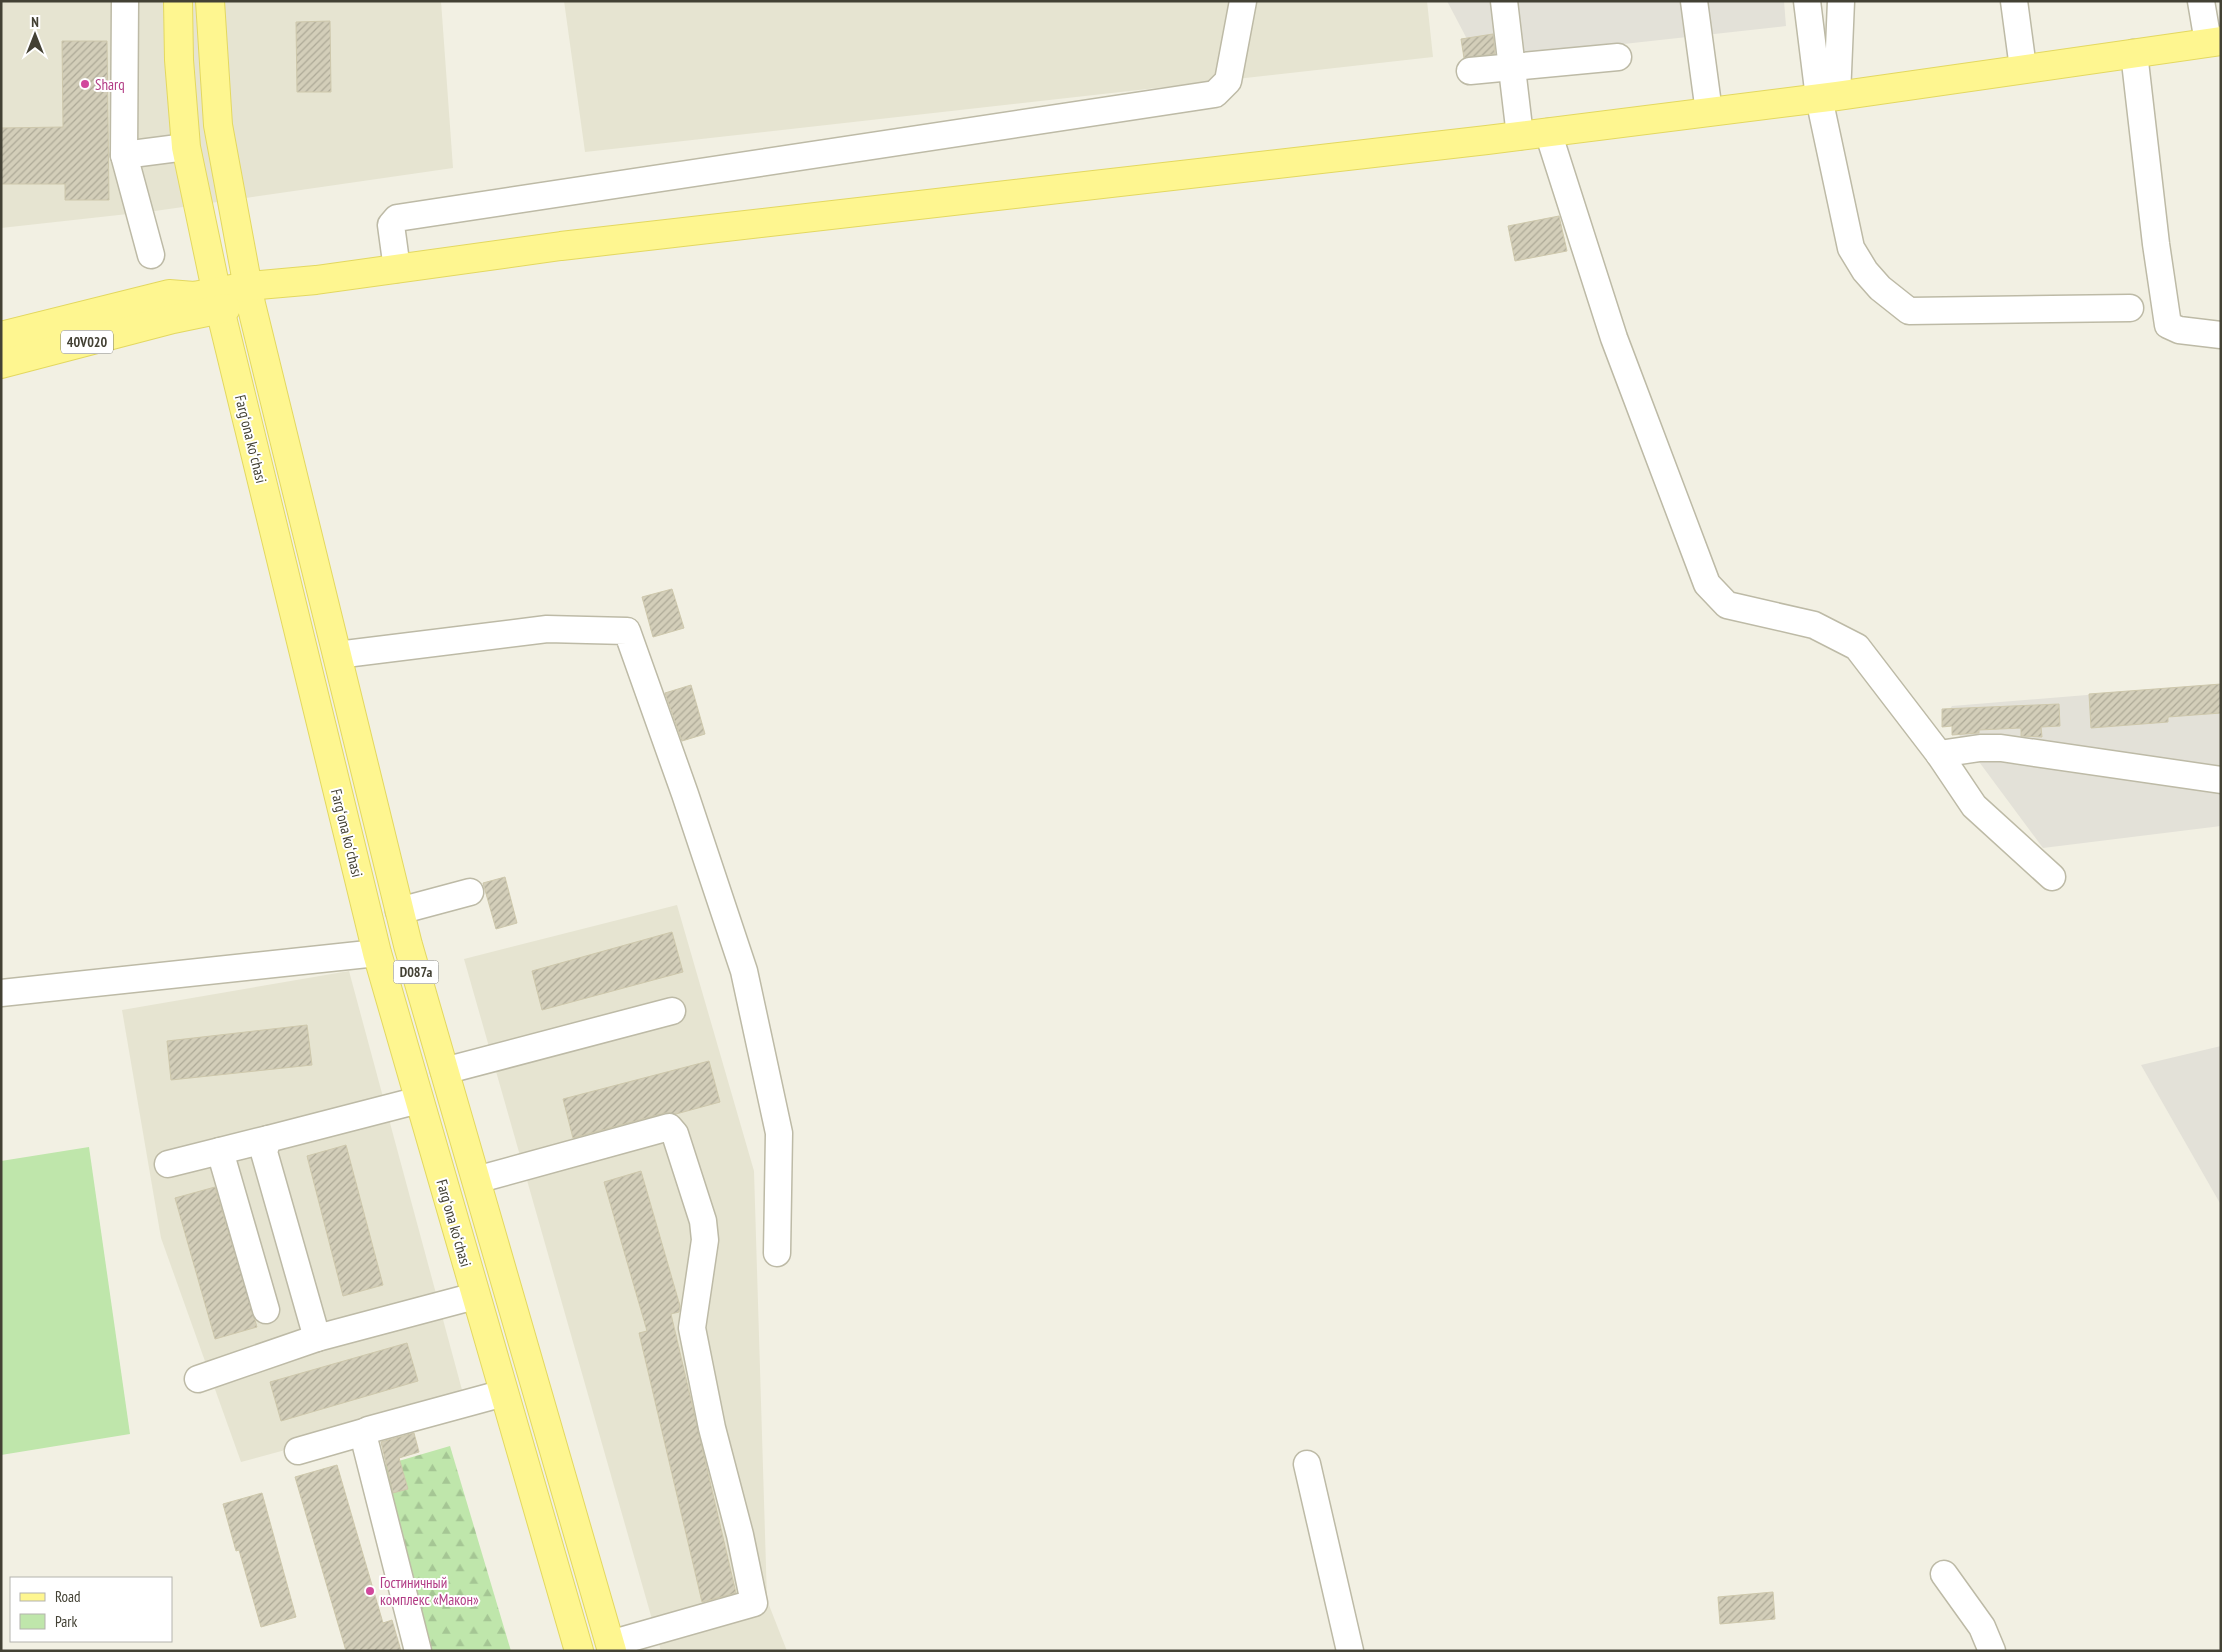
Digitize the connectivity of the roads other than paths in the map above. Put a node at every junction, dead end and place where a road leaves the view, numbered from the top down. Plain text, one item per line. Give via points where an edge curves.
1 (125, 1) edge
2 (178, 1) edge
3 (210, 1) edge
4 (1242, 1) edge
5 (1504, 1) edge
6 (1694, 1) edge
7 (1807, 1) edge
8 (1841, 1) edge
9 (2014, 1) edge
10 (2201, 1) edge
11 (2214, 41) edge
12 (2134, 53) junction
13 (1618, 56) dead end
14 (1510, 66) junction
15 (2023, 68) junction
16 (1470, 71) dead end
17 (1828, 97) junction
18 (1710, 112) junction
19 (1548, 132) junction
20 (1520, 136) junction
21 (186, 148) junction
22 (124, 155) junction
23 (151, 255) dead end
24 (397, 269) junction
25 (250, 295) junction
26 (218, 300) junction
27 (2130, 308) dead end
28 (2221, 335) edge
29 (1, 336) edge
30 (1, 364) edge
31 (337, 655) junction
32 (1939, 754) junction
33 (2221, 780) edge
34 (2052, 877) dead end
35 (470, 892) dead end
36 (399, 910) junction
37 (377, 953) junction
38 (1, 993) edge
39 (672, 1012) dead end
40 (444, 1071) junction
41 (420, 1100) junction
42 (268, 1139) junction
43 (220, 1151) junction
44 (168, 1164) dead end
45 (476, 1180) junction
46 (778, 1253) dead end
47 (475, 1296) junction
48 (266, 1310) dead end
49 (317, 1338) junction
50 (198, 1379) dead end
51 (504, 1393) junction
52 (364, 1432) junction
53 (298, 1451) dead end
54 (1306, 1464) dead end
55 (1944, 1574) dead end
56 (611, 1648) edge
57 (418, 1651) edge
58 (579, 1651) edge
59 (1350, 1651) edge
60 (1992, 1651) edge

1 - 22 street
2 - 21 main road, Fargʻona koʻchasi
3 - 25 main road via 218,125
4 - 24 street via 1228,81 1215,94 397,218 391,225
5 - 14 street
6 - 18 street
7 - 17 street
8 - 17 street
9 - 15 street
10 - 11 street
11 - 12 main road
12 - 15 main road
12 - 28 street via 2168,326
13 - 14 street
14 - 16 street
14 - 20 street
15 - 17 main road
17 - 18 main road
17 - 27 street via 1851,248 1875,282 1909,311
18 - 19 main road
19 - 20 main road
19 - 32 street via 1614,338 1707,584 1727,605 1814,625 1857,647
20 - 24 main road via 561,246
21 - 22 street
21 - 26 main road, Fargʻona koʻchasi
22 - 23 street
24 - 25 main road via 316,280
25 - 26 main road, 40V020
25 - 31 main road, D087a
26 - 29 main road, 40V020 via 169,294
26 - 30 main road, 40V020
26 - 37 main road, Fargʻona koʻchasi / D087a
31 - 36 main road, D087a
31 - 46 street via 547,629 626,631 744,971 779,1133
32 - 33 street via 2001,748
32 - 34 street via 1974,806
35 - 36 street
36 - 40 main road, D087a
37 - 38 street
37 - 41 main road, Fargʻona koʻchasi / D087a
39 - 40 street
40 - 45 main road, D087a
41 - 42 street
41 - 47 main road, Fargʻona koʻchasi / D087a
42 - 43 street
42 - 49 street via 264,1152
43 - 44 street
43 - 48 street
45 - 56 main road, D087a
45 - 56 street via 669,1127 675,1134 703,1221 705,1240 692,1328 754,1603
47 - 49 street
47 - 51 main road, Fargʻona koʻchasi / D087a
49 - 50 street
51 - 52 street
51 - 58 main road, Fargʻona koʻchasi / D087a
52 - 53 street
52 - 57 street via 363,1440
54 - 59 street
55 - 60 street via 1982,1627

